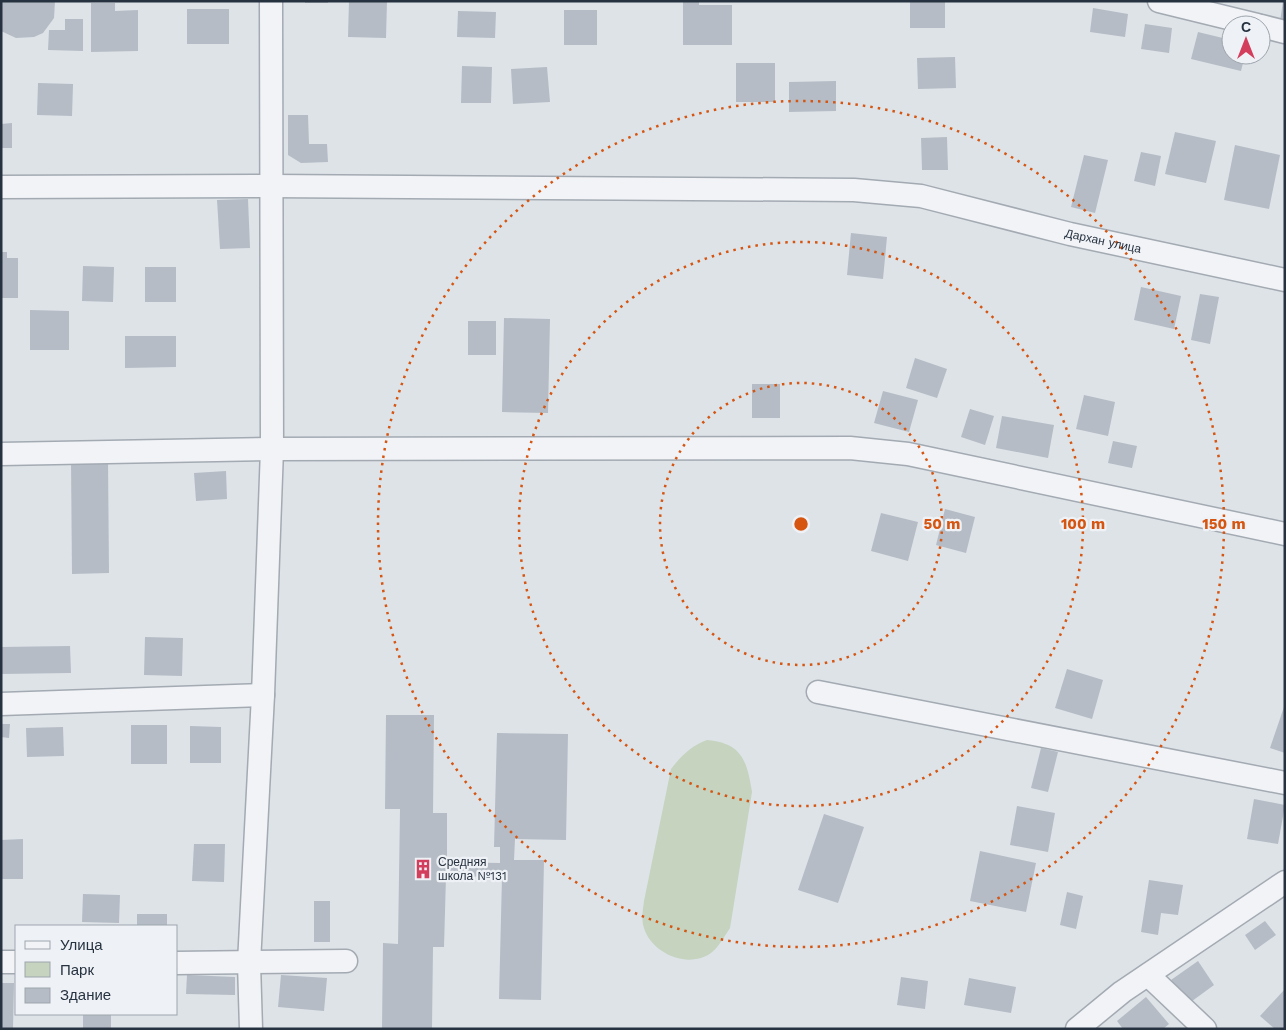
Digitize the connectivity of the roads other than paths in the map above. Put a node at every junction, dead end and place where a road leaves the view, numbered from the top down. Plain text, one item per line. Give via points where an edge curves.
1 (271, 1) edge
2 (1159, 1) edge
3 (1221, 16) edge
4 (1271, 28) edge
5 (1285, 32) edge
6 (271, 186) junction
7 (1, 187) edge
8 (1285, 280) edge
9 (272, 449) junction
10 (1, 454) edge
11 (1285, 534) edge
12 (818, 692) dead end
13 (263, 695) junction
14 (1, 704) edge
15 (1285, 783) edge
16 (1285, 882) edge
17 (346, 961) dead end
18 (1, 962) edge
19 (15, 962) edge
20 (178, 962) edge
21 (248, 963) junction
22 (1148, 975) junction
23 (251, 1029) edge
24 (1077, 1029) edge
25 (1204, 1029) edge

1 - 6 street
2 - 3 street
4 - 5 street
6 - 7 street, Дархан улица
6 - 8 street, Дархан улица via 854,190 921,196 1070,234
6 - 9 street
9 - 10 street
9 - 11 street via 850,448 908,454
9 - 13 street
12 - 15 street
13 - 14 street
13 - 21 street
16 - 22 street
17 - 21 street
18 - 19 street
20 - 21 street
21 - 23 street
22 - 24 street
22 - 25 street

